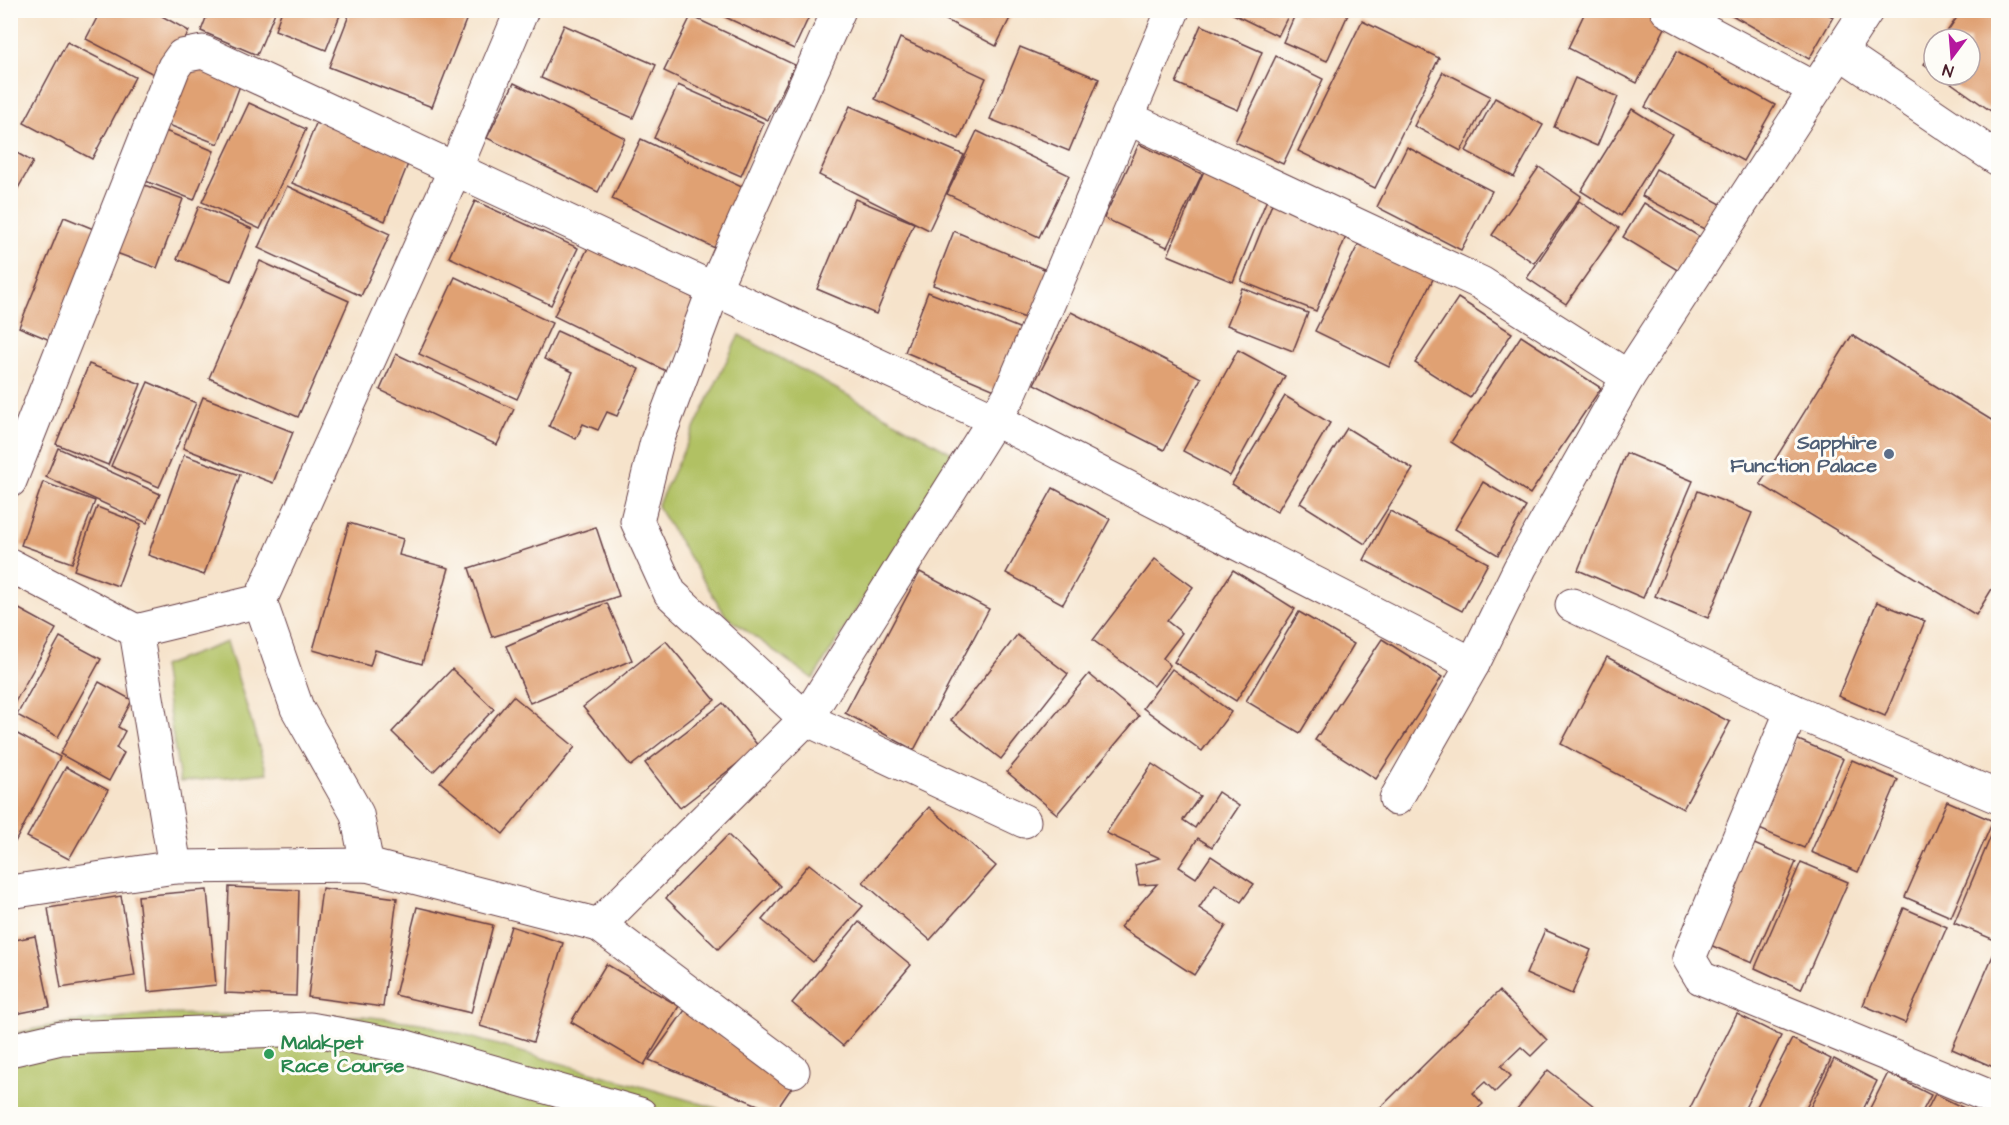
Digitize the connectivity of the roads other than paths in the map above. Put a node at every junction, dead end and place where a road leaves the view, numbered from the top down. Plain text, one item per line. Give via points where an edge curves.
1 (522, 10) edge
2 (839, 10) edge
3 (1173, 10) edge
4 (1667, 10) edge
5 (1868, 10) edge
6 (1840, 52) junction
7 (1815, 89) junction
8 (1128, 118) junction
9 (1998, 159) edge
10 (456, 167) junction
11 (714, 289) junction
12 (1628, 377) junction
13 (994, 419) junction
14 (10, 481) edge
15 (10, 565) edge
16 (260, 601) junction
17 (1572, 605) dead end
18 (136, 632) junction
19 (1473, 664) junction
20 (1792, 710) junction
21 (806, 719) junction
22 (1998, 797) edge
23 (1396, 799) dead end
24 (1024, 821) dead end
25 (367, 865) junction
26 (176, 867) junction
27 (12, 889) edge
28 (599, 925) junction
29 (10, 1050) edge
30 (793, 1071) dead end
31 (1998, 1100) edge
32 (640, 1114) edge

1 - 10 street
2 - 11 street
3 - 8 street
4 - 7 street
5 - 6 street
6 - 7 street
6 - 9 street
7 - 12 street
8 - 12 street via 1481,283
8 - 13 street via 1010,396
10 - 11 street
10 - 14 street via 203,52 182,56 174,67
10 - 16 street
11 - 13 street
11 - 21 street via 657,441 637,522 670,592
12 - 19 street via 1520,568
13 - 19 street
13 - 21 street
15 - 18 street
16 - 18 street
16 - 25 street via 297,708 357,814
17 - 20 street
18 - 26 street
19 - 23 street
20 - 22 street
20 - 31 street via 1689,958 1701,978
21 - 24 street
21 - 28 street
25 - 26 street
25 - 28 street
26 - 27 street
28 - 30 street
29 - 32 street via 61,1038 310,1029 403,1046

